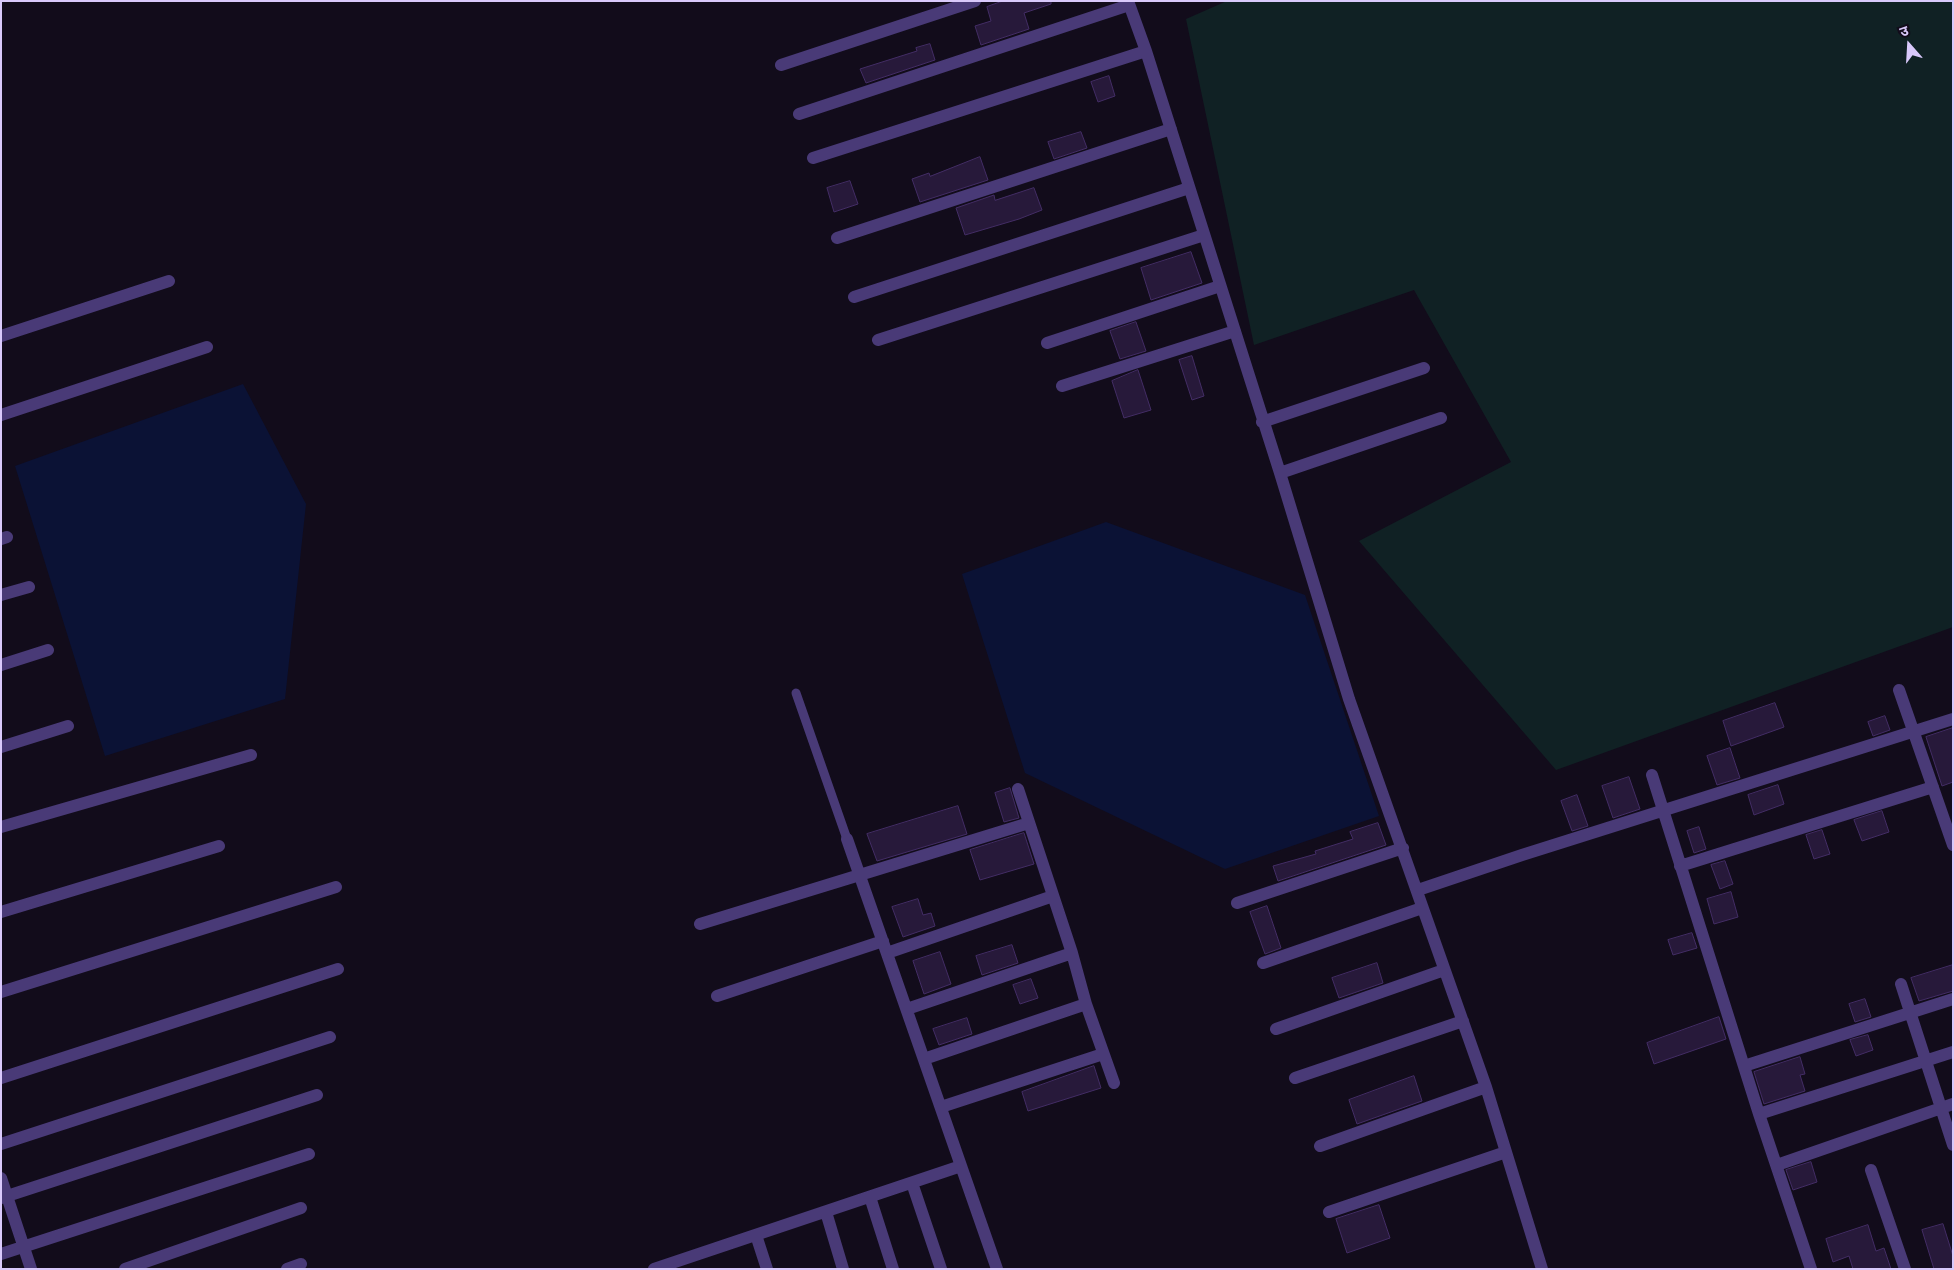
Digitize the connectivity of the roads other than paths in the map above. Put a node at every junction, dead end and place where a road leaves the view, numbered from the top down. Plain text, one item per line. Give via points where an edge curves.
1 (975, 1) edge
2 (1128, 3) edge
3 (1146, 51) junction
4 (781, 65) dead end
5 (799, 114) dead end
6 (1170, 129) junction
7 (813, 158) dead end
8 (1189, 188) junction
9 (1204, 235) junction
10 (837, 238) dead end
11 (169, 281) dead end
12 (1220, 286) junction
13 (854, 297) dead end
14 (1234, 331) junction
15 (1, 336) edge
16 (878, 340) dead end
17 (1047, 343) dead end
18 (207, 347) dead end
19 (1424, 368) dead end
20 (1062, 386) dead end
21 (1, 415) edge
22 (1441, 418) dead end
23 (1262, 422) junction
24 (1280, 473) junction
25 (28, 587) dead end
26 (1, 596) edge
27 (48, 650) dead end
28 (1, 665) edge
29 (1899, 690) dead end
30 (796, 693) dead end
31 (1953, 719) edge
32 (68, 726) dead end
33 (1914, 731) junction
34 (1, 747) edge
35 (251, 755) dead end
36 (1652, 775) dead end
37 (1933, 787) junction
38 (1018, 789) dead end
39 (1947, 809) edge
40 (1662, 812) junction
41 (1029, 823) junction
42 (1, 827) edge
43 (847, 839) joint
44 (1953, 845) edge
45 (218, 846) dead end
46 (1403, 848) junction
47 (1680, 866) junction
48 (860, 876) junction
49 (336, 887) dead end
50 (1418, 890) junction
51 (1053, 896) junction
52 (1236, 903) dead end
53 (1422, 908) junction
54 (1, 912) edge
55 (700, 924) dead end
56 (885, 947) junction
57 (1072, 953) junction
58 (1264, 963) dead end
59 (338, 969) dead end
60 (1444, 970) junction
61 (1901, 984) dead end
62 (1, 992) edge
63 (717, 996) dead end
64 (1953, 999) edge
65 (1086, 1004) junction
66 (907, 1009) junction
67 (1911, 1012) junction
68 (1463, 1021) junction
69 (1276, 1029) dead end
70 (330, 1037) dead end
71 (1953, 1052) edge
72 (1103, 1054) junction
73 (924, 1059) junction
74 (1926, 1061) junction
75 (1744, 1066) junction
76 (1, 1078) edge
77 (1295, 1078) dead end
78 (1114, 1084) dead end
79 (1486, 1087) junction
80 (317, 1095) dead end
81 (1947, 1106) edge
82 (941, 1107) junction
83 (1759, 1114) junction
84 (1, 1144) edge
85 (1953, 1145) edge
86 (1320, 1146) dead end
87 (1506, 1152) junction
88 (309, 1154) dead end
89 (1777, 1165) junction
90 (961, 1166) junction
91 (1871, 1170) dead end
92 (1, 1178) edge
93 (912, 1183) junction
94 (4, 1197) edge
95 (870, 1197) junction
96 (302, 1208) dead end
97 (826, 1212) junction
98 (1329, 1212) dead end
99 (756, 1235) junction
100 (24, 1246) junction
101 (1, 1254) edge
102 (301, 1264) dead end
103 (669, 1266) edge
104 (31, 1269) edge
105 (125, 1269) edge
106 (287, 1269) edge
107 (654, 1269) edge
108 (767, 1269) edge
109 (843, 1269) edge
110 (893, 1269) edge
111 (940, 1269) edge
112 (997, 1269) edge
113 (1542, 1269) edge
114 (1811, 1269) edge
115 (1905, 1269) edge

1 - 4 street
2 - 3 street
2 - 5 street
3 - 6 street
3 - 7 street
6 - 8 street
6 - 10 street
8 - 9 street
8 - 13 street
9 - 12 street
9 - 16 street
11 - 15 street
12 - 14 street
12 - 17 street
14 - 20 street
14 - 23 street
18 - 21 street
19 - 23 street
22 - 24 street
23 - 24 street
24 - 46 street via 1349,700
25 - 26 street
27 - 28 street
29 - 33 street
30 - 43 lane
31 - 33 street
32 - 34 street
33 - 37 street
33 - 40 street
35 - 42 street
36 - 40 street
37 - 39 street
37 - 47 street
38 - 41 street
39 - 44 street
40 - 47 street
40 - 50 street
41 - 48 street
41 - 51 street
43 - 48 street
45 - 54 street
46 - 50 street
46 - 52 street
47 - 75 street
48 - 55 street
48 - 56 street
49 - 62 street
50 - 53 street
51 - 56 street
51 - 57 street
53 - 58 street
53 - 60 street
56 - 63 street
56 - 66 street
57 - 65 street
57 - 66 street
59 - 76 street
60 - 68 street
60 - 69 street
61 - 67 street
64 - 67 street
65 - 72 street
65 - 73 street
66 - 73 street
67 - 74 street
67 - 75 street
68 - 77 street
68 - 79 street
70 - 84 street
71 - 74 street
72 - 78 street
72 - 82 street
73 - 82 street
74 - 81 street
74 - 83 street
75 - 83 street
79 - 86 street
79 - 87 street
80 - 94 street
81 - 85 street
81 - 89 street
82 - 90 street
83 - 89 street
87 - 98 street
87 - 113 street
88 - 100 street
89 - 114 street
90 - 93 street
90 - 112 street
91 - 115 street
92 - 94 street
93 - 95 street
93 - 111 street
94 - 100 street
95 - 97 street
95 - 110 street
96 - 105 street
97 - 99 street
97 - 109 street
99 - 103 street
99 - 108 street
100 - 101 street
100 - 104 street
102 - 106 street
103 - 107 street

